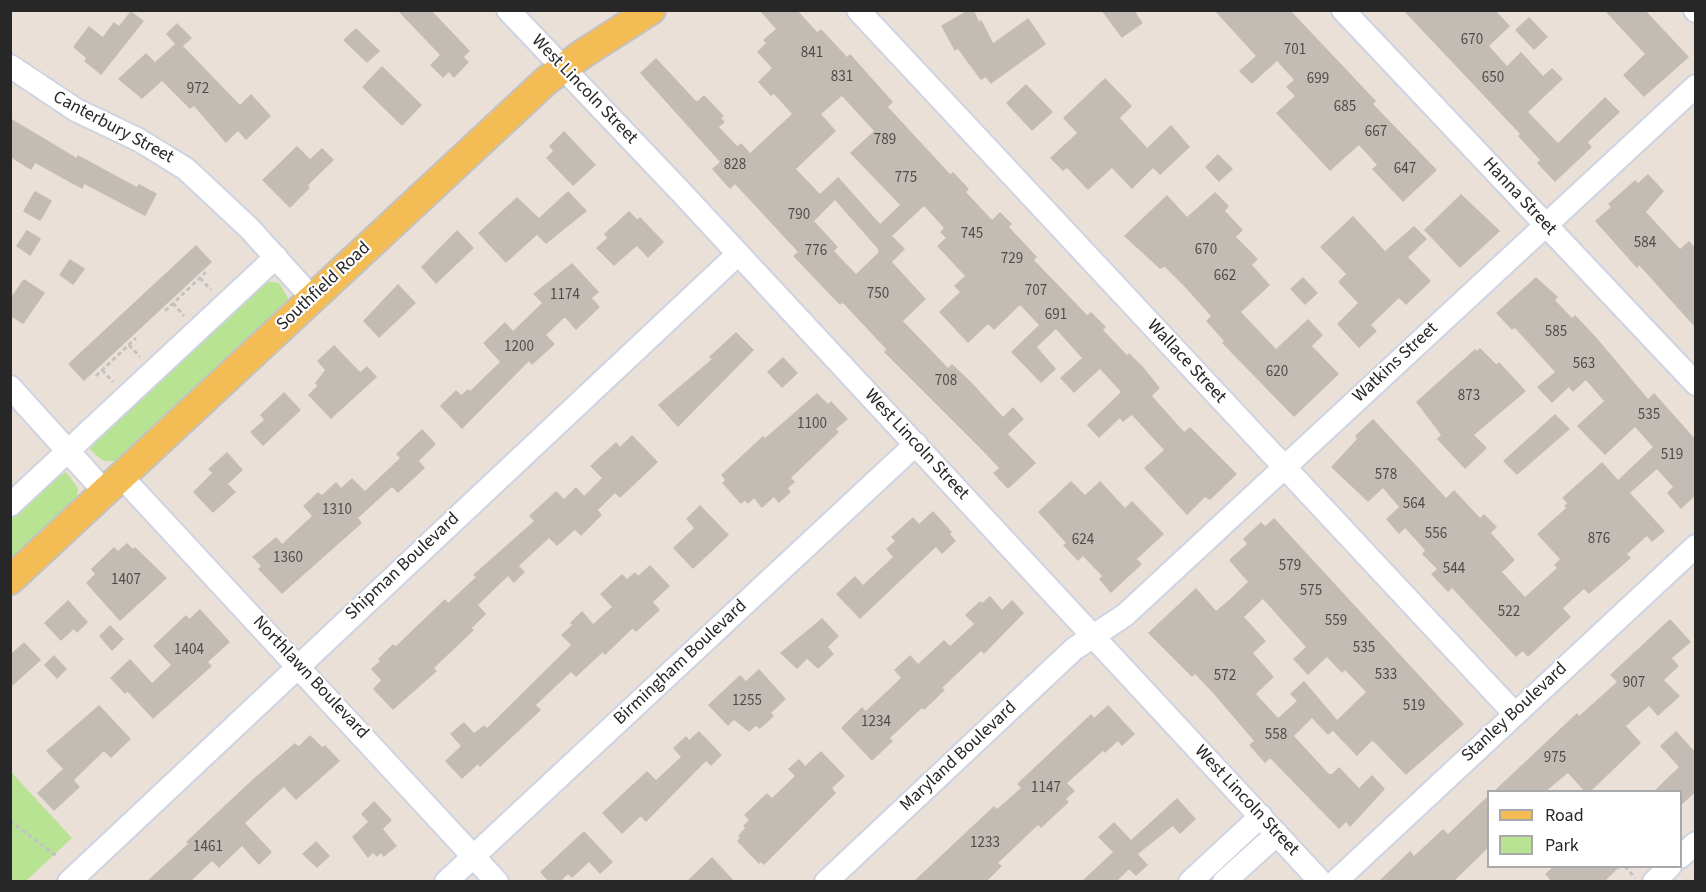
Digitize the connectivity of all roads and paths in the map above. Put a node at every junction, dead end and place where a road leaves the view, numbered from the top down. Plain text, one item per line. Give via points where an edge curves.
1 (508, 10) edge
2 (651, 10) edge
3 (858, 10) edge
4 (1342, 10) edge
5 (10, 66) edge
6 (564, 67) junction
7 (1695, 86) edge
8 (1545, 225) junction
9 (738, 254) junction
10 (276, 257) junction
11 (206, 272) dead end
12 (200, 278) junction
13 (217, 297) dead end
14 (312, 298) junction
15 (173, 303) junction
16 (165, 311) dead end
17 (190, 322) dead end
18 (136, 338) dead end
19 (129, 345) junction
20 (145, 364) dead end
21 (102, 370) junction
22 (96, 376) dead end
23 (1695, 384) edge
24 (10, 387) edge
25 (119, 389) dead end
26 (916, 444) junction
27 (68, 450) junction
28 (1284, 466) junction
29 (113, 484) junction
30 (10, 505) edge
31 (1695, 546) edge
32 (10, 580) edge
33 (1095, 638) junction
34 (297, 665) junction
35 (1514, 714) junction
36 (1261, 816) junction
37 (10, 821) edge
38 (1277, 834) junction
39 (1695, 843) edge
40 (474, 855) junction
41 (1682, 855) edge
42 (57, 857) dead end
43 (1622, 868) edge
44 (1670, 868) edge
45 (69, 882) edge
46 (446, 882) edge
47 (497, 882) edge
48 (826, 882) edge
49 (1190, 882) edge
50 (1224, 882) edge
51 (1321, 882) edge
52 (1335, 882) edge
53 (1638, 882) edge
54 (1654, 882) edge

1 - 6 street, West Lincoln Street
2 - 6 main road, Southfield Road
3 - 28 street, Wallace Street
4 - 8 street, Hanna Street
5 - 10 street, Canterbury Street via 76,110 171,158 202,183
6 - 9 street, West Lincoln Street
6 - 14 main road, Southfield Road
7 - 8 street, Watkins Street
8 - 23 street, Hanna Street
8 - 28 street, Watkins Street
9 - 26 street, West Lincoln Street
9 - 34 street, Shipman Boulevard
10 - 14 street, Canterbury Street
10 - 27 street
11 - 12 path
12 - 13 path
12 - 15 path
14 - 29 main road, Southfield Road
15 - 16 path
15 - 17 path
18 - 19 path
19 - 20 path
19 - 21 path
21 - 22 path
21 - 25 path
24 - 27 street, Northlawn Boulevard
26 - 33 street, West Lincoln Street
26 - 40 street, Birmingham Boulevard
27 - 29 street, Northlawn Boulevard
27 - 30 street
28 - 33 street, Watkins Street
28 - 35 street, Wallace Street
29 - 32 main road, Southfield Road
29 - 34 street, Northlawn Boulevard
31 - 35 street, Stanley Boulevard
33 - 36 street, West Lincoln Street
33 - 48 street, Maryland Boulevard via 1074,649
34 - 40 street, Northlawn Boulevard
34 - 45 street, Shipman Boulevard
35 - 52 street, Stanley Boulevard
36 - 38 street, West Lincoln Street
36 - 49 street
37 - 42 path
38 - 50 street
38 - 51 street, West Lincoln Street
39 - 41 street
40 - 46 street, Birmingham Boulevard
40 - 47 street, Northlawn Boulevard
43 - 53 path
44 - 54 street

